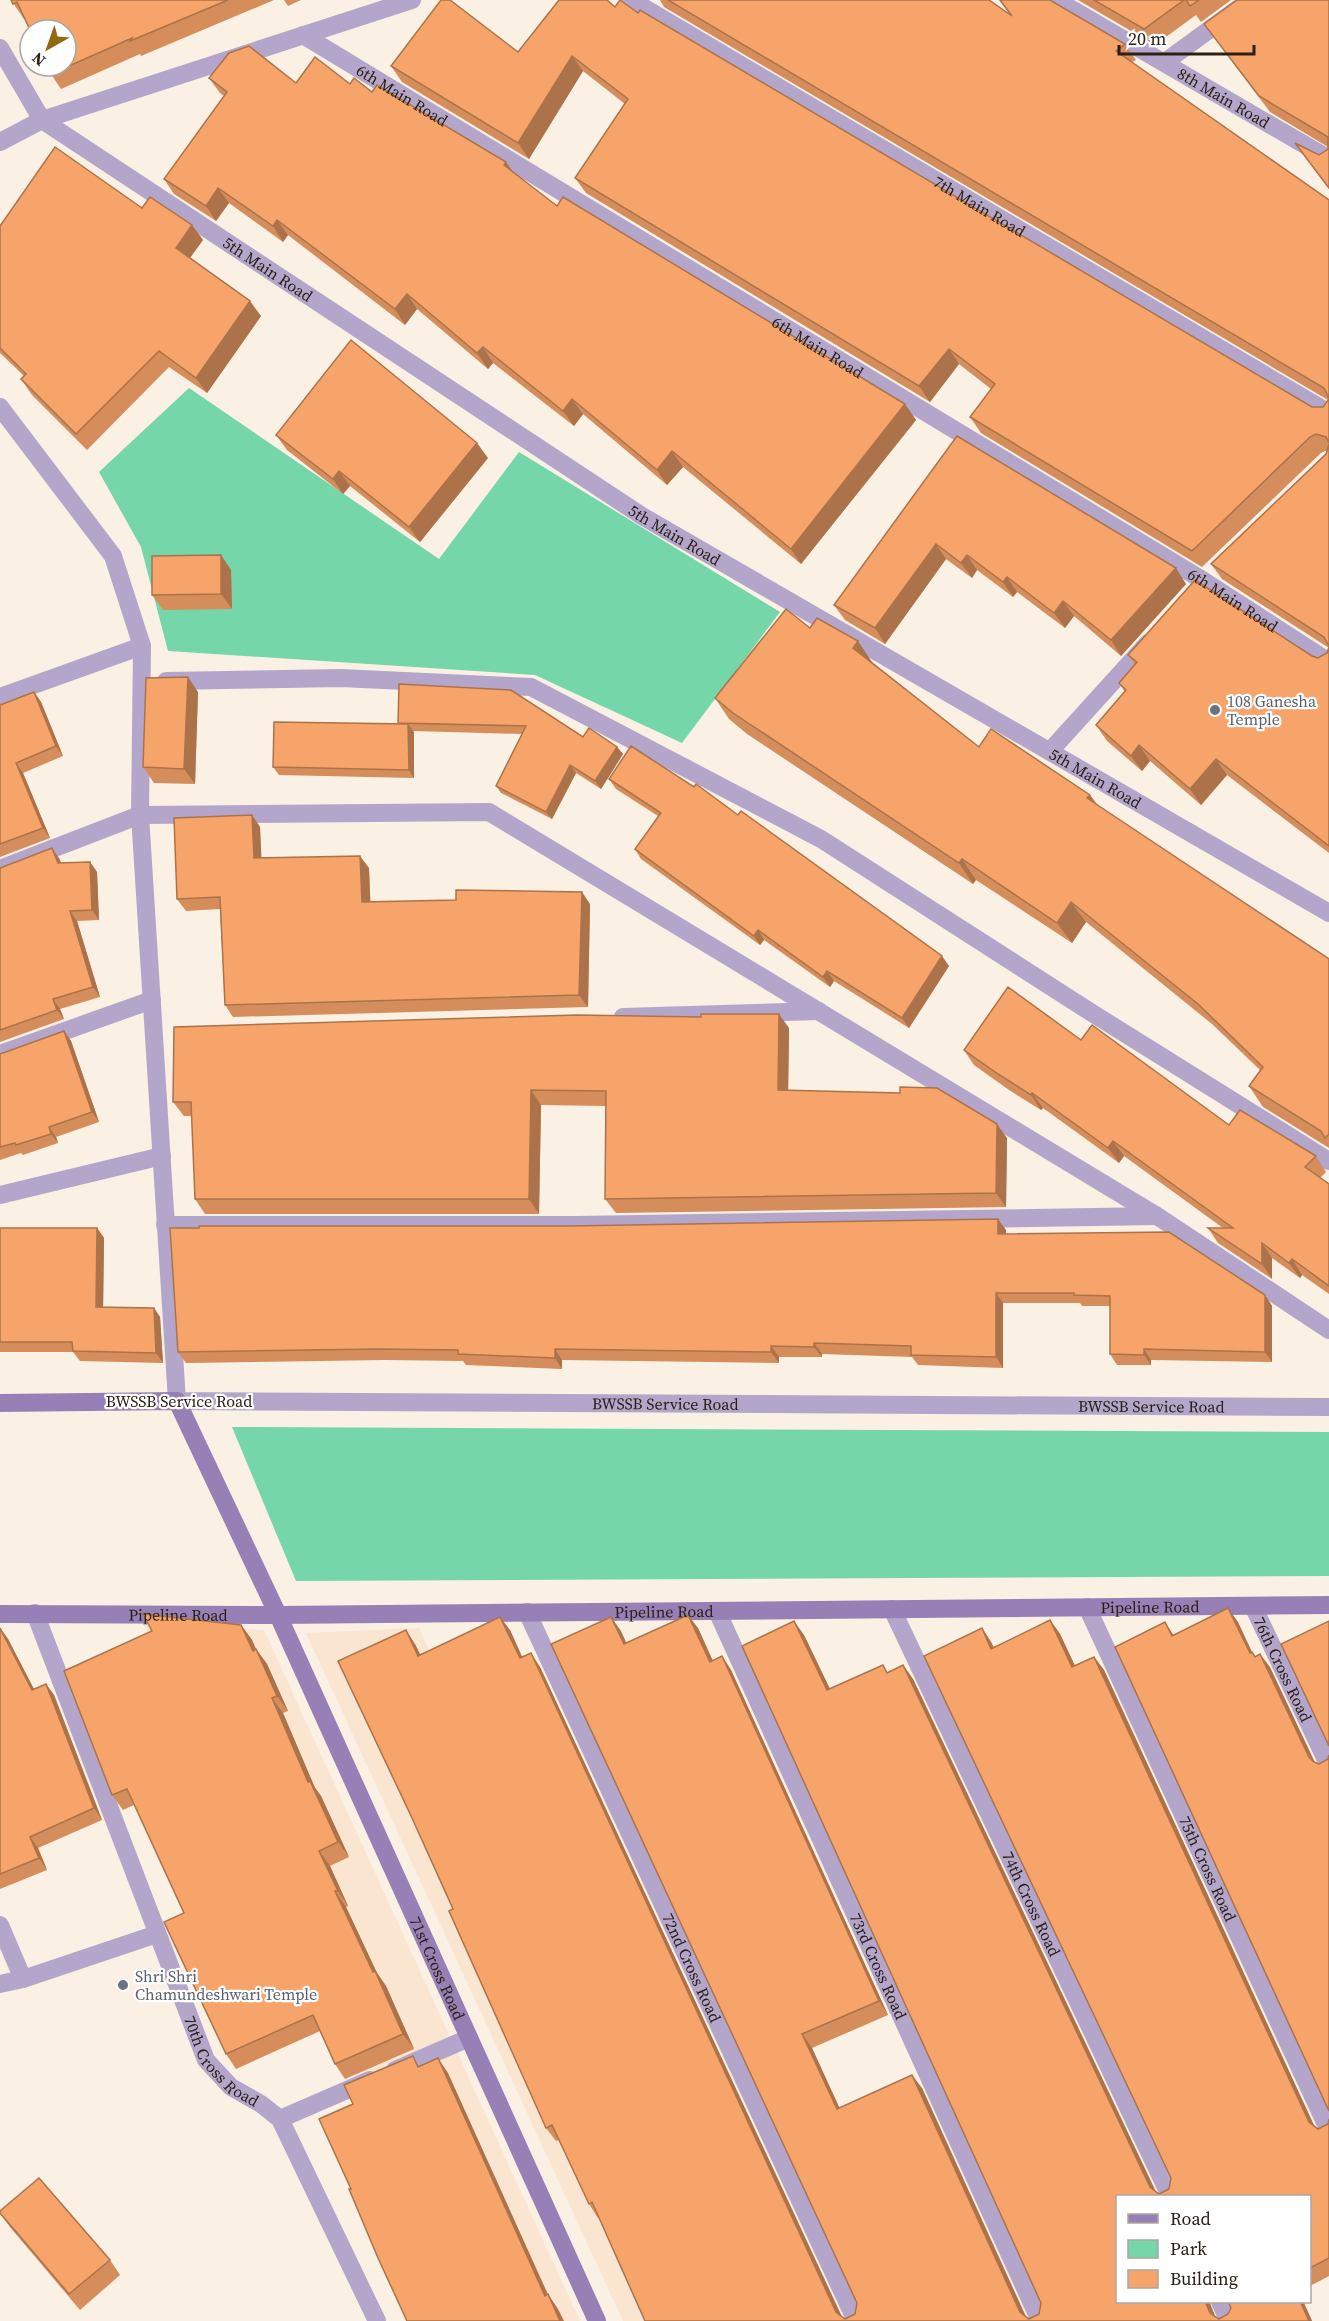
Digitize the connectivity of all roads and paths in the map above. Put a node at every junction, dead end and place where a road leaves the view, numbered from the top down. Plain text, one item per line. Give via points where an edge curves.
1 (412, 0) edge
2 (630, 0) edge
3 (1056, 0) edge
4 (1250, 0) edge
5 (303, 35) junction
6 (0, 48) edge
7 (1165, 62) junction
8 (42, 120) junction
9 (0, 142) edge
10 (1329, 159) edge
11 (0, 407) edge
12 (1329, 413) edge
13 (1221, 565) edge
14 (1204, 581) junction
15 (1189, 598) edge
16 (1158, 632) edge
17 (142, 646) junction
18 (1329, 662) edge
19 (142, 682) junction
20 (0, 697) edge
21 (1050, 751) junction
22 (140, 815) junction
23 (0, 869) edge
24 (1329, 914) edge
25 (152, 1000) junction
26 (819, 1011) junction
27 (605, 1017) edge
28 (0, 1054) edge
29 (162, 1156) junction
30 (1329, 1161) edge
31 (0, 1195) edge
32 (1157, 1216) junction
33 (165, 1226) junction
34 (1329, 1330) edge
35 (177, 1401) junction
36 (0, 1403) edge
37 (1329, 1407) edge
38 (1329, 1605) edge
39 (1253, 1606) junction
40 (1087, 1607) junction
41 (892, 1609) junction
42 (717, 1611) junction
43 (527, 1612) junction
44 (35, 1613) junction
45 (0, 1614) edge
46 (278, 1615) junction
47 (1329, 1766) edge
48 (0, 1925) edge
49 (157, 1934) junction
50 (23, 1979) junction
51 (0, 1984) edge
52 (469, 2038) junction
53 (280, 2119) junction
54 (1329, 2131) edge
55 (1170, 2195) edge
56 (1221, 2303) edge
57 (377, 2321) edge
58 (597, 2321) edge
59 (856, 2321) edge
60 (1040, 2321) edge
61 (1229, 2321) edge

1 - 5 street
2 - 12 street, 7th Main Road
3 - 7 street, 8th Main Road
4 - 7 street
5 - 8 street
5 - 14 street, 6th Main Road
6 - 8 street
7 - 10 street, 8th Main Road
8 - 9 street
8 - 21 street, 5th Main Road via 642,516
11 - 17 street via 113,556
13 - 14 street
14 - 15 street
14 - 18 street, 6th Main Road
16 - 21 street
17 - 19 street
17 - 20 street
19 - 22 street
19 - 30 street via 341,678 531,687 821,839
21 - 24 street, 5th Main Road
22 - 23 street
22 - 25 street
22 - 26 street via 489,812
25 - 28 street
25 - 29 street via 160,1031
26 - 27 street
26 - 32 street
29 - 31 street
29 - 33 street
32 - 33 street via 564,1225
32 - 34 street
33 - 35 street
35 - 36 street, BWSSB Service Road
35 - 37 street, BWSSB Service Road
35 - 46 street, 71st Cross Road
38 - 39 street, Pipeline Road
39 - 40 street, Pipeline Road
39 - 47 street, 76th Cross Road
40 - 41 street, Pipeline Road
40 - 54 street, 75th Cross Road
41 - 42 street, Pipeline Road
41 - 55 street, 74th Cross Road
42 - 43 street, Pipeline Road
42 - 60 street, 73rd Cross Road
43 - 46 street, Pipeline Road
43 - 59 street, 72nd Cross Road
44 - 45 street, Pipeline Road
44 - 46 street, Pipeline Road
44 - 49 street, 70th Cross Road
46 - 52 street, 71st Cross Road
48 - 50 street
49 - 50 street
49 - 53 street, 70th Cross Road via 206,2060 231,2087
50 - 51 street
52 - 53 street
52 - 58 street, 71st Cross Road
53 - 57 street, 70th Cross Road
56 - 61 street

